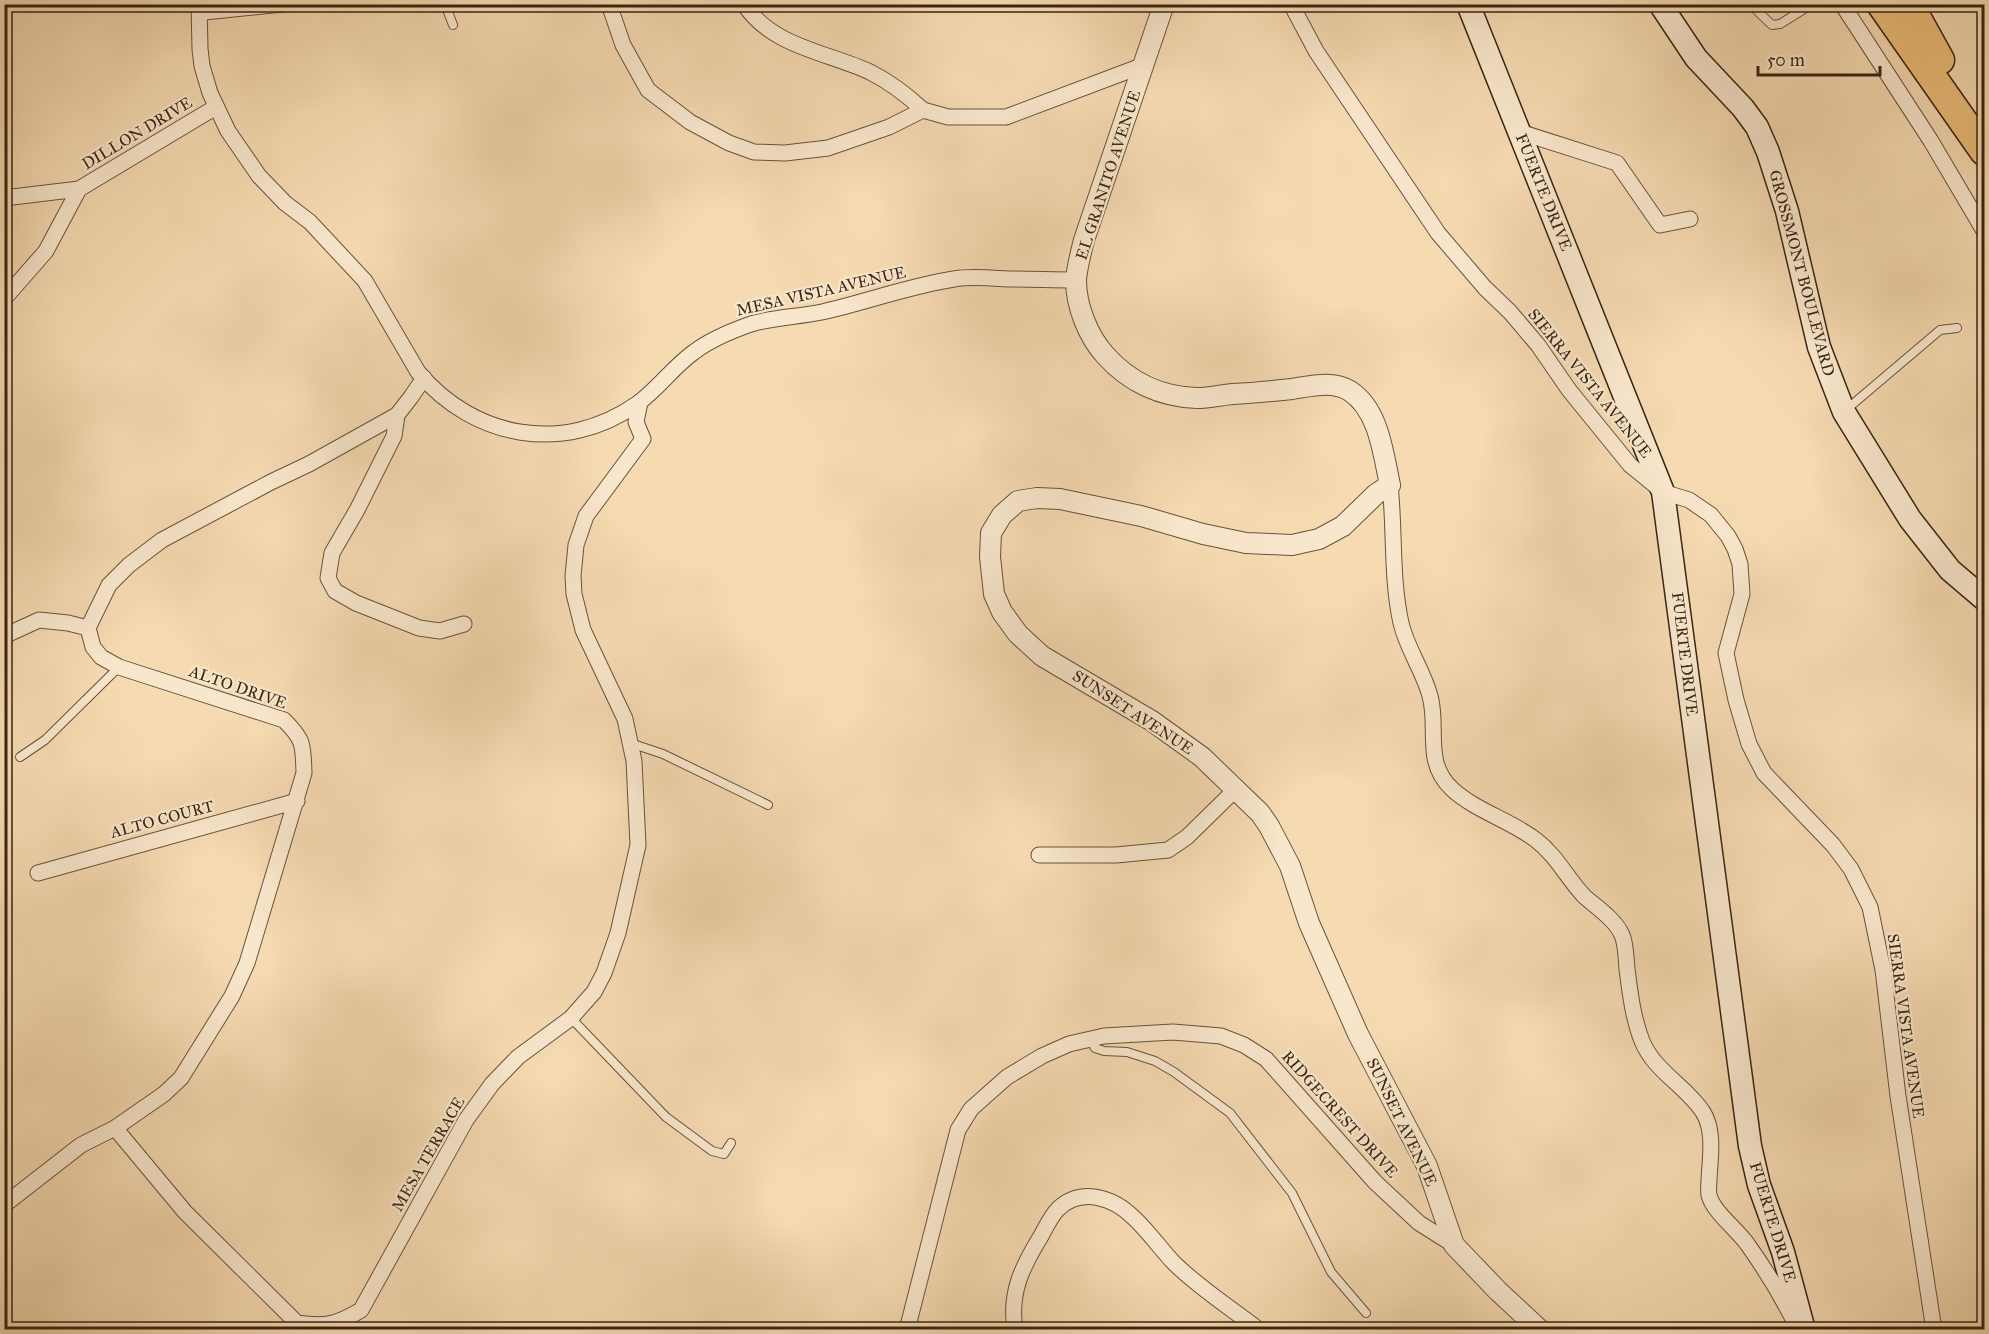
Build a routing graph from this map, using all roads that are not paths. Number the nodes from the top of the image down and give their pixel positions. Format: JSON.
{"nodes":[{"id":1,"x":317,"y":4,"type":"edge"},
{"id":2,"x":445,"y":4,"type":"edge"},
{"id":3,"x":609,"y":4,"type":"edge"},
{"id":4,"x":744,"y":4,"type":"edge"},
{"id":5,"x":1164,"y":4,"type":"edge"},
{"id":6,"x":1291,"y":4,"type":"edge"},
{"id":7,"x":1468,"y":4,"type":"edge"},
{"id":8,"x":1660,"y":4,"type":"edge"},
{"id":9,"x":1750,"y":4,"type":"edge"},
{"id":10,"x":1812,"y":4,"type":"edge"},
{"id":11,"x":1842,"y":4,"type":"edge"},
{"id":12,"x":1881,"y":4,"type":"edge"},
{"id":13,"x":1908,"y":4,"type":"edge"},
{"id":14,"x":200,"y":10,"type":"edge"},
{"id":15,"x":453,"y":24,"type":"dead end"},
{"id":16,"x":1144,"y":65,"type":"junction"},
{"id":17,"x":216,"y":107,"type":"junction"},
{"id":18,"x":923,"y":110,"type":"junction"},
{"id":19,"x":1520,"y":132,"type":"junction"},
{"id":20,"x":1984,"y":136,"type":"edge"},
{"id":21,"x":1984,"y":151,"type":"edge"},
{"id":22,"x":79,"y":189,"type":"junction"},
{"id":23,"x":4,"y":198,"type":"edge"},
{"id":24,"x":1690,"y":219,"type":"dead end"},
{"id":25,"x":1984,"y":231,"type":"edge"},
{"id":26,"x":1076,"y":280,"type":"junction"},
{"id":27,"x":4,"y":299,"type":"edge"},
{"id":28,"x":1957,"y":328,"type":"dead end"},
{"id":29,"x":424,"y":378,"type":"junction"},
{"id":30,"x":640,"y":402,"type":"junction"},
{"id":31,"x":1844,"y":412,"type":"junction"},
{"id":32,"x":397,"y":415,"type":"junction"},
{"id":33,"x":1390,"y":485,"type":"junction"},
{"id":34,"x":1663,"y":492,"type":"junction"},
{"id":35,"x":1984,"y":599,"type":"edge"},
{"id":36,"x":464,"y":624,"type":"dead end"},
{"id":37,"x":88,"y":628,"type":"junction"},
{"id":38,"x":4,"y":636,"type":"edge"},
{"id":39,"x":119,"y":667,"type":"junction"},
{"id":40,"x":630,"y":743,"type":"junction"},
{"id":41,"x":20,"y":758,"type":"dead end"},
{"id":42,"x":1236,"y":789,"type":"junction"},
{"id":43,"x":297,"y":801,"type":"junction"},
{"id":44,"x":768,"y":805,"type":"dead end"},
{"id":45,"x":1039,"y":855,"type":"dead end"},
{"id":46,"x":38,"y":873,"type":"dead end"},
{"id":47,"x":571,"y":1018,"type":"junction"},
{"id":48,"x":1090,"y":1039,"type":"junction"},
{"id":49,"x":115,"y":1128,"type":"junction"},
{"id":50,"x":731,"y":1143,"type":"dead end"},
{"id":51,"x":4,"y":1205,"type":"edge"},
{"id":52,"x":1454,"y":1245,"type":"junction"},
{"id":53,"x":1366,"y":1313,"type":"dead end"},
{"id":54,"x":297,"y":1326,"type":"edge"},
{"id":55,"x":907,"y":1329,"type":"edge"},
{"id":56,"x":1015,"y":1329,"type":"edge"},
{"id":57,"x":1259,"y":1329,"type":"edge"},
{"id":58,"x":1540,"y":1329,"type":"edge"},
{"id":59,"x":1798,"y":1329,"type":"edge"},
{"id":60,"x":1804,"y":1329,"type":"edge"},
{"id":61,"x":1934,"y":1329,"type":"edge"}],
"edges":[{"from":1,"to":14,"type":"lane"},
{"from":2,"to":15,"type":"lane"},
{"from":3,"to":18,"type":"street"},
{"from":4,"to":18,"type":"street"},
{"from":5,"to":16,"type":"street","name":"EL GRANITO AVENUE"},
{"from":6,"to":34,"type":"street","name":"SIERRA VISTA AVENUE"},
{"from":7,"to":19,"type":"main road","name":"FUERTE DRIVE"},
{"from":8,"to":31,"type":"main road","name":"GROSSMONT BOULEVARD"},
{"from":9,"to":10,"type":"lane"},
{"from":11,"to":25,"type":"street"},
{"from":12,"to":21,"type":"highway"},
{"from":13,"to":20,"type":"highway"},
{"from":14,"to":17,"type":"street","name":"MESA VISTA AVENUE"},
{"from":16,"to":18,"type":"street"},
{"from":16,"to":26,"type":"street","name":"EL GRANITO AVENUE"},
{"from":17,"to":22,"type":"street","name":"DILLON DRIVE"},
{"from":17,"to":29,"type":"street","name":"MESA VISTA AVENUE"},
{"from":19,"to":24,"type":"street"},
{"from":19,"to":34,"type":"main road","name":"FUERTE DRIVE"},
{"from":22,"to":23,"type":"street","name":"DILLON DRIVE"},
{"from":22,"to":27,"type":"street"},
{"from":26,"to":30,"type":"street","name":"MESA VISTA AVENUE"},
{"from":26,"to":33,"type":"street","name":"EL GRANITO AVENUE"},
{"from":28,"to":31,"type":"lane"},
{"from":29,"to":30,"type":"street","name":"MESA VISTA AVENUE"},
{"from":29,"to":32,"type":"street"},
{"from":30,"to":40,"type":"street","name":"MESA TERRACE"},
{"from":31,"to":35,"type":"main road","name":"GROSSMONT BOULEVARD"},
{"from":32,"to":36,"type":"street"},
{"from":32,"to":37,"type":"street"},
{"from":33,"to":42,"type":"street","name":"SUNSET AVENUE"},
{"from":33,"to":59,"type":"street","name":"EL GRANITO AVENUE"},
{"from":34,"to":60,"type":"main road","name":"FUERTE DRIVE"},
{"from":34,"to":61,"type":"street","name":"SIERRA VISTA AVENUE"},
{"from":37,"to":38,"type":"street"},
{"from":37,"to":39,"type":"street","name":"ALTO DRIVE"},
{"from":39,"to":41,"type":"lane"},
{"from":39,"to":43,"type":"street","name":"ALTO DRIVE"},
{"from":40,"to":44,"type":"lane"},
{"from":40,"to":47,"type":"street","name":"MESA TERRACE"},
{"from":42,"to":45,"type":"street"},
{"from":42,"to":52,"type":"street","name":"SUNSET AVENUE"},
{"from":43,"to":46,"type":"street","name":"ALTO COURT"},
{"from":43,"to":49,"type":"street","name":"ALTO DRIVE"},
{"from":47,"to":50,"type":"lane"},
{"from":47,"to":54,"type":"street","name":"MESA TERRACE"},
{"from":48,"to":52,"type":"street","name":"RIDGECREST DRIVE"},
{"from":48,"to":53,"type":"lane"},
{"from":48,"to":55,"type":"street","name":"RIDGECREST DRIVE"},
{"from":49,"to":51,"type":"street","name":"ALTO DRIVE"},
{"from":49,"to":54,"type":"street","name":"MESA TERRACE"},
{"from":52,"to":58,"type":"street","name":"SUNSET AVENUE"},
{"from":56,"to":57,"type":"street"}]}
